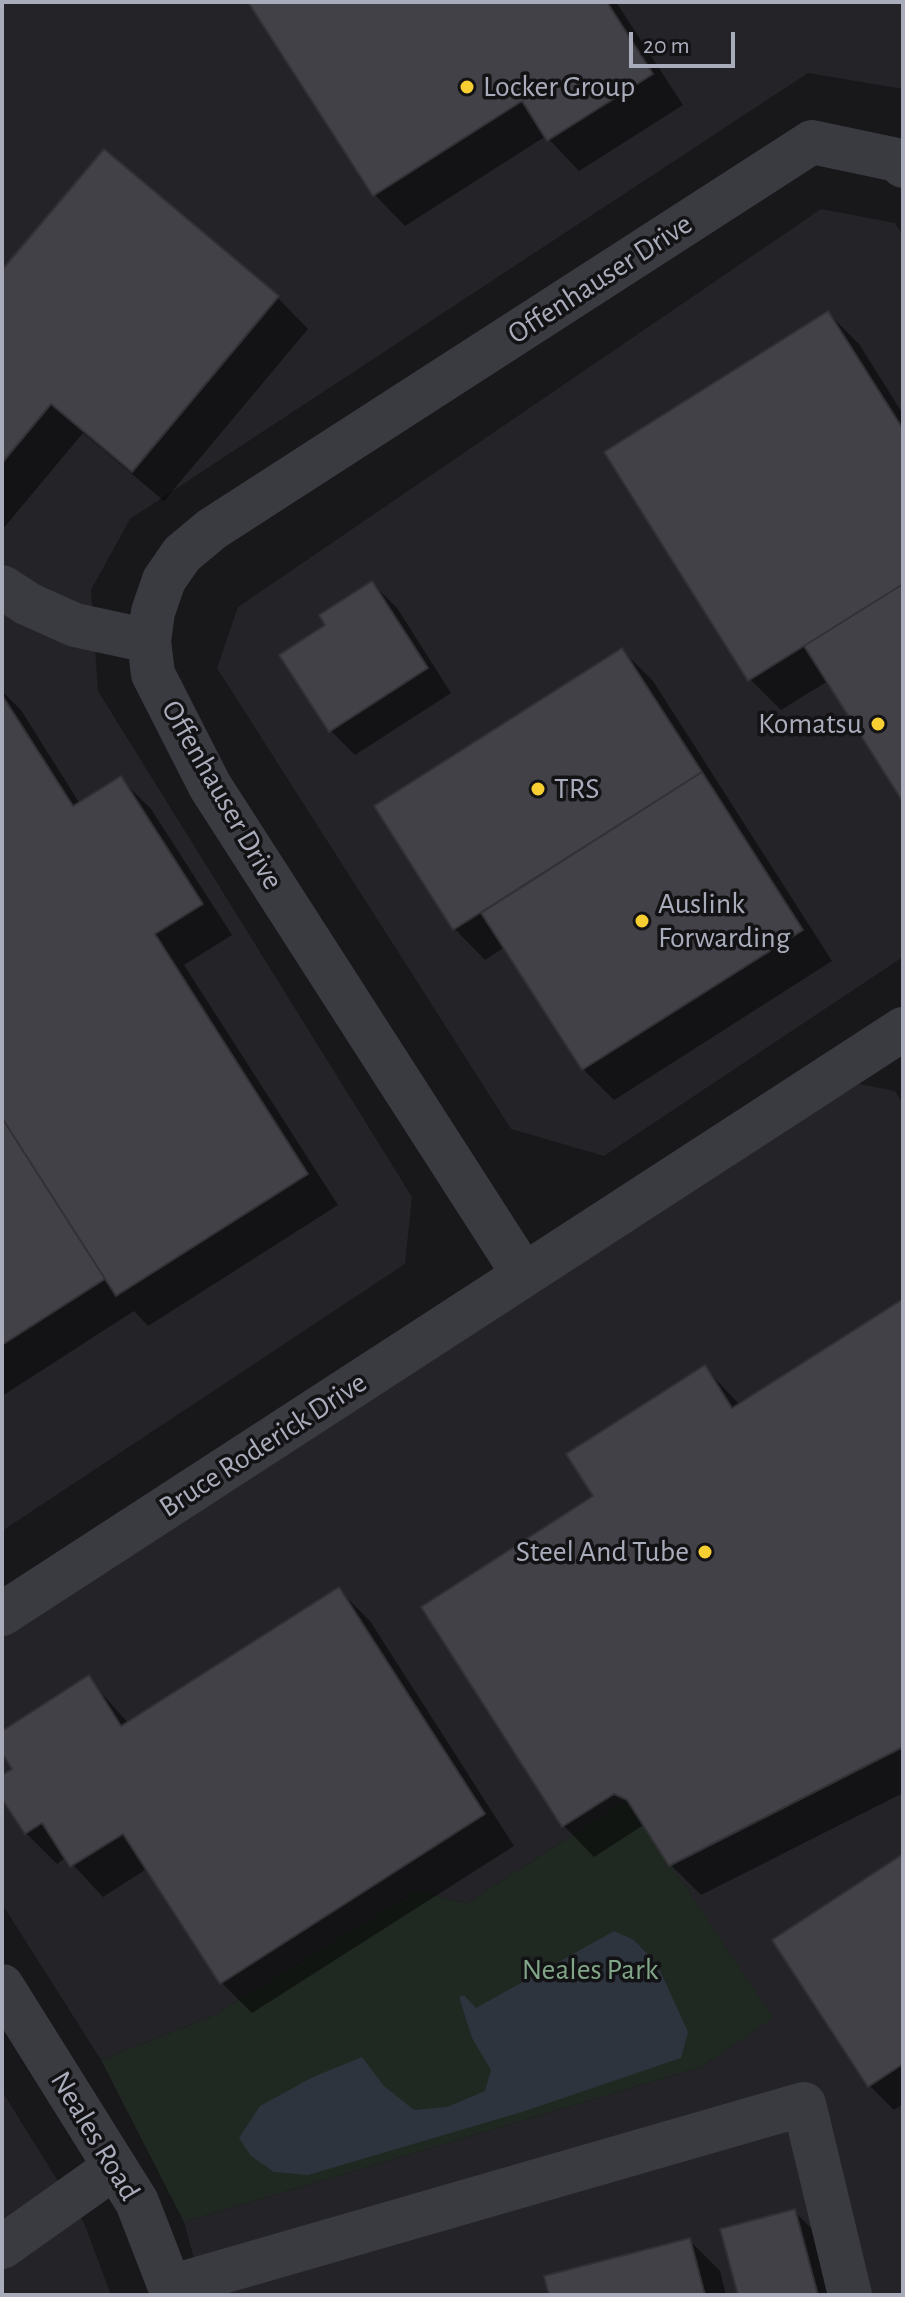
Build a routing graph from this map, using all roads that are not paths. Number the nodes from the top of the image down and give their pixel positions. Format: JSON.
{"nodes":[{"id":1,"x":903,"y":166,"type":"edge"},
{"id":2,"x":2,"y":587,"type":"edge"},
{"id":3,"x":149,"y":641,"type":"junction"},
{"id":4,"x":903,"y":1029,"type":"edge"},
{"id":5,"x":524,"y":1275,"type":"junction"},
{"id":6,"x":2,"y":1614,"type":"edge"},
{"id":7,"x":2,"y":1986,"type":"edge"},
{"id":8,"x":115,"y":2167,"type":"junction"},
{"id":9,"x":2,"y":2247,"type":"edge"},
{"id":10,"x":171,"y":2291,"type":"edge"},
{"id":11,"x":850,"y":2295,"type":"edge"}],
"edges":[{"from":1,"to":3,"type":"street","name":"Offenhauser Drive"},
{"from":2,"to":3,"type":"street"},
{"from":3,"to":5,"type":"street","name":"Offenhauser Drive"},
{"from":4,"to":5,"type":"street"},
{"from":5,"to":6,"type":"street","name":"Bruce Roderick Drive"},
{"from":7,"to":8,"type":"street","name":"Neales Road"},
{"from":8,"to":9,"type":"street"},
{"from":8,"to":10,"type":"street","name":"Neales Road"},
{"from":10,"to":11,"type":"street"}]}
